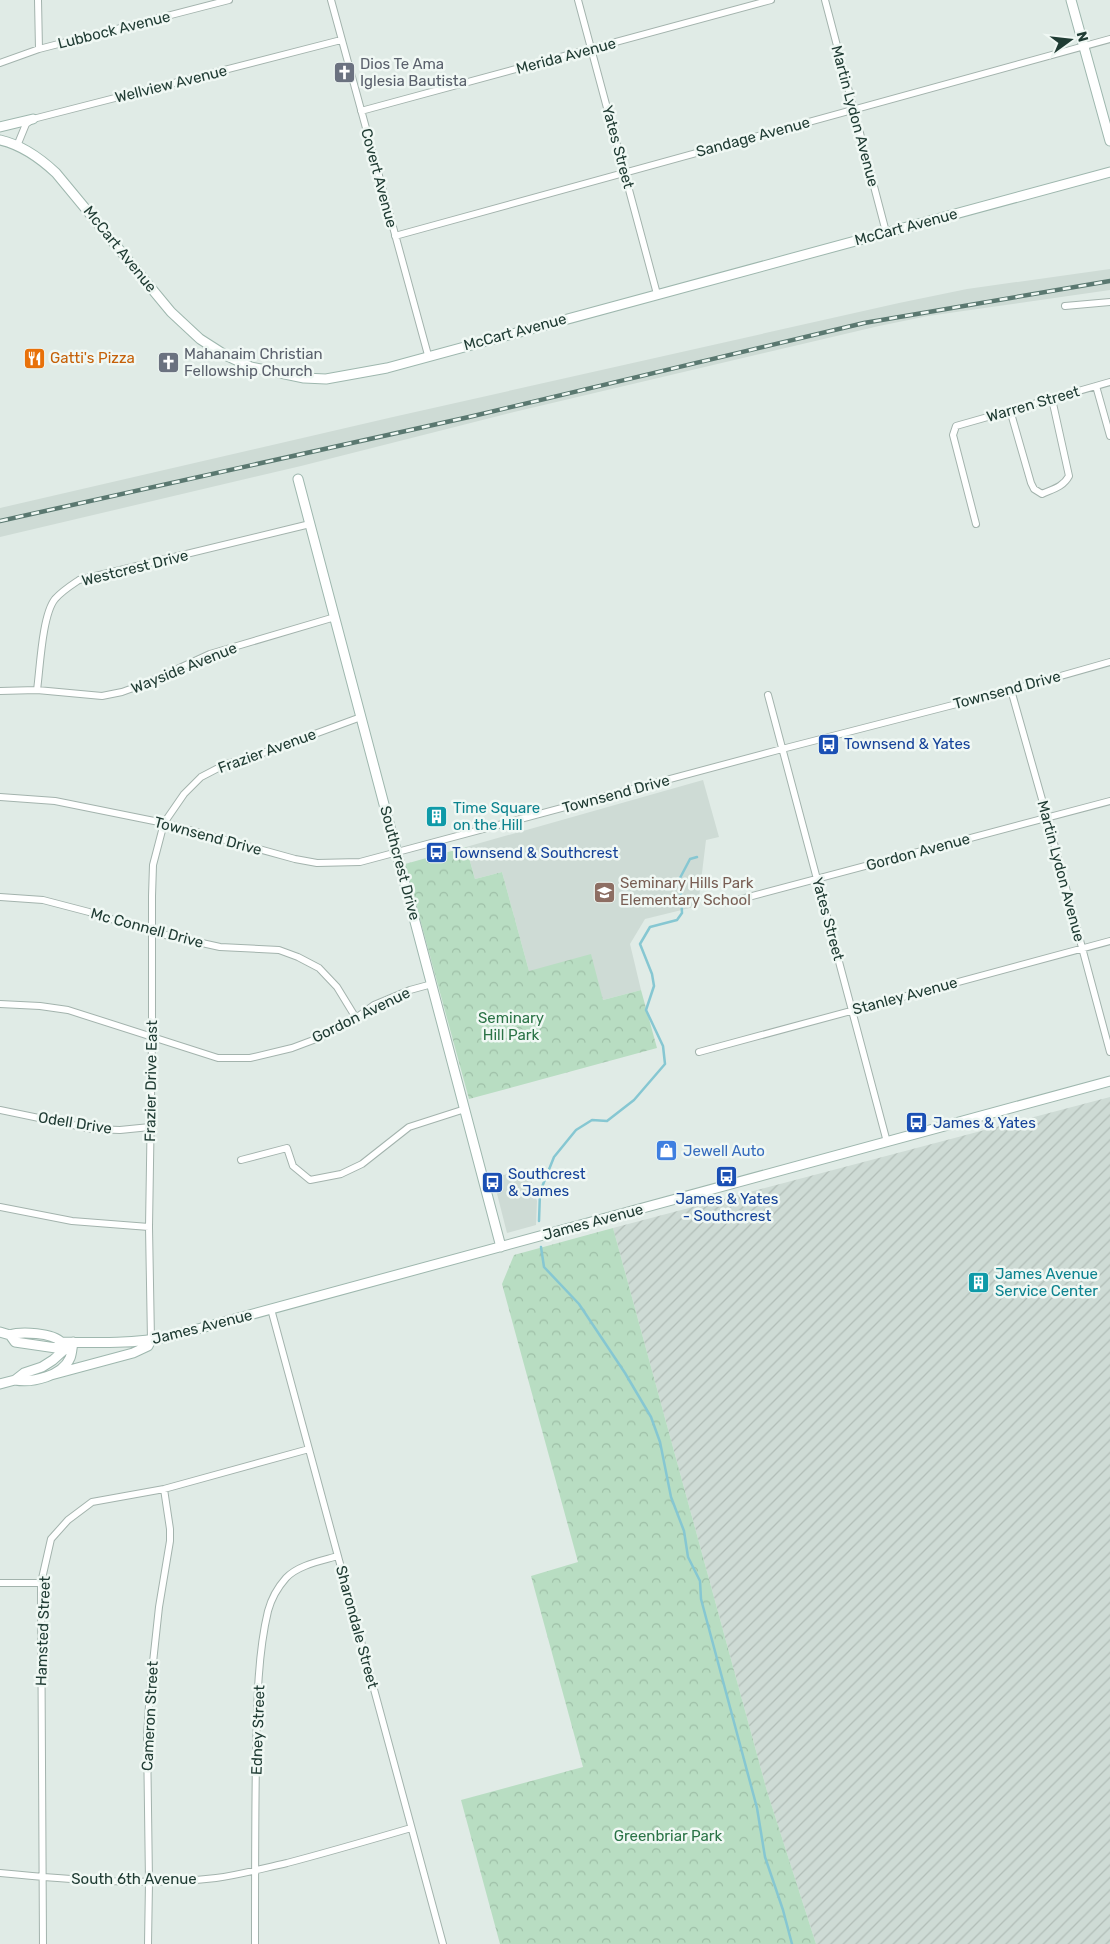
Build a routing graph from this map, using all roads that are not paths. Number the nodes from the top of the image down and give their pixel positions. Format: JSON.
{"nodes":[{"id":1,"x":38,"y":0,"type":"edge"},
{"id":2,"x":229,"y":0,"type":"edge"},
{"id":3,"x":331,"y":0,"type":"edge"},
{"id":4,"x":578,"y":0,"type":"edge"},
{"id":5,"x":771,"y":0,"type":"edge"},
{"id":6,"x":825,"y":0,"type":"edge"},
{"id":7,"x":1071,"y":0,"type":"edge"},
{"id":8,"x":207,"y":3,"type":"edge"},
{"id":9,"x":1110,"y":39,"type":"edge"},
{"id":10,"x":341,"y":40,"type":"junction"},
{"id":11,"x":1083,"y":46,"type":"junction"},
{"id":12,"x":39,"y":49,"type":"junction"},
{"id":13,"x":591,"y":49,"type":"junction"},
{"id":14,"x":0,"y":63,"type":"edge"},
{"id":15,"x":854,"y":109,"type":"junction"},
{"id":16,"x":361,"y":111,"type":"junction"},
{"id":17,"x":33,"y":119,"type":"junction"},
{"id":18,"x":0,"y":127,"type":"edge"},
{"id":19,"x":0,"y":140,"type":"edge"},
{"id":20,"x":1110,"y":141,"type":"edge"},
{"id":21,"x":17,"y":146,"type":"junction"},
{"id":22,"x":624,"y":172,"type":"junction"},
{"id":23,"x":1110,"y":172,"type":"edge"},
{"id":24,"x":886,"y":232,"type":"junction"},
{"id":25,"x":395,"y":236,"type":"junction"},
{"id":26,"x":657,"y":294,"type":"junction"},
{"id":27,"x":1110,"y":302,"type":"edge"},
{"id":28,"x":1065,"y":306,"type":"dead end"},
{"id":29,"x":428,"y":355,"type":"junction"},
{"id":30,"x":1110,"y":382,"type":"edge"},
{"id":31,"x":1096,"y":386,"type":"junction"},
{"id":32,"x":1052,"y":399,"type":"junction"},
{"id":33,"x":1010,"y":410,"type":"junction"},
{"id":34,"x":1110,"y":436,"type":"edge"},
{"id":35,"x":298,"y":479,"type":"dead end"},
{"id":36,"x":310,"y":524,"type":"junction"},
{"id":37,"x":976,"y":524,"type":"dead end"},
{"id":38,"x":334,"y":617,"type":"junction"},
{"id":39,"x":1110,"y":662,"type":"edge"},
{"id":40,"x":0,"y":690,"type":"edge"},
{"id":41,"x":38,"y":690,"type":"junction"},
{"id":42,"x":1011,"y":690,"type":"junction"},
{"id":43,"x":768,"y":695,"type":"dead end"},
{"id":44,"x":361,"y":718,"type":"junction"},
{"id":45,"x":782,"y":749,"type":"junction"},
{"id":46,"x":0,"y":797,"type":"edge"},
{"id":47,"x":1110,"y":801,"type":"edge"},
{"id":48,"x":1047,"y":817,"type":"junction"},
{"id":49,"x":164,"y":823,"type":"junction"},
{"id":50,"x":397,"y":853,"type":"junction"},
{"id":51,"x":817,"y":879,"type":"junction"},
{"id":52,"x":0,"y":898,"type":"edge"},
{"id":53,"x":726,"y":903,"type":"dead end"},
{"id":54,"x":152,"y":932,"type":"junction"},
{"id":55,"x":1110,"y":941,"type":"edge"},
{"id":56,"x":1081,"y":948,"type":"junction"},
{"id":57,"x":432,"y":984,"type":"junction"},
{"id":58,"x":0,"y":1004,"type":"edge"},
{"id":59,"x":852,"y":1010,"type":"junction"},
{"id":60,"x":356,"y":1018,"type":"junction"},
{"id":61,"x":152,"y":1038,"type":"junction"},
{"id":62,"x":699,"y":1052,"type":"dead end"},
{"id":63,"x":1110,"y":1052,"type":"edge"},
{"id":64,"x":1110,"y":1081,"type":"edge"},
{"id":65,"x":465,"y":1109,"type":"junction"},
{"id":66,"x":0,"y":1110,"type":"edge"},
{"id":67,"x":150,"y":1127,"type":"junction"},
{"id":68,"x":887,"y":1142,"type":"junction"},
{"id":69,"x":241,"y":1160,"type":"dead end"},
{"id":70,"x":0,"y":1207,"type":"edge"},
{"id":71,"x":148,"y":1227,"type":"junction"},
{"id":72,"x":502,"y":1247,"type":"junction"},
{"id":73,"x":272,"y":1309,"type":"junction"},
{"id":74,"x":0,"y":1332,"type":"edge"},
{"id":75,"x":151,"y":1340,"type":"junction"},
{"id":76,"x":73,"y":1342,"type":"junction"},
{"id":77,"x":51,"y":1375,"type":"junction"},
{"id":78,"x":15,"y":1380,"type":"junction"},
{"id":79,"x":0,"y":1384,"type":"edge"},
{"id":80,"x":309,"y":1449,"type":"junction"},
{"id":81,"x":164,"y":1489,"type":"junction"},
{"id":82,"x":338,"y":1556,"type":"junction"},
{"id":83,"x":0,"y":1583,"type":"edge"},
{"id":84,"x":41,"y":1583,"type":"junction"},
{"id":85,"x":412,"y":1828,"type":"junction"},
{"id":86,"x":254,"y":1871,"type":"junction"},
{"id":87,"x":0,"y":1874,"type":"edge"},
{"id":88,"x":43,"y":1877,"type":"junction"},
{"id":89,"x":149,"y":1882,"type":"junction"},
{"id":90,"x":42,"y":1944,"type":"edge"},
{"id":91,"x":148,"y":1944,"type":"edge"},
{"id":92,"x":256,"y":1944,"type":"edge"},
{"id":93,"x":443,"y":1944,"type":"edge"}],
"edges":[{"from":1,"to":12,"type":"street"},
{"from":2,"to":8,"type":"street","name":"Lubbock Avenue"},
{"from":3,"to":10,"type":"street","name":"Covert Avenue"},
{"from":4,"to":13,"type":"street","name":"Yates Street"},
{"from":5,"to":13,"type":"street","name":"Merida Avenue"},
{"from":6,"to":15,"type":"street","name":"Martin Lydon Avenue"},
{"from":7,"to":11,"type":"main road"},
{"from":8,"to":12,"type":"street","name":"Lubbock Avenue"},
{"from":9,"to":11,"type":"street","name":"Sandage Avenue"},
{"from":10,"to":16,"type":"street","name":"Covert Avenue"},
{"from":10,"to":17,"type":"street","name":"Wellview Avenue"},
{"from":11,"to":15,"type":"street","name":"Sandage Avenue"},
{"from":11,"to":20,"type":"main road"},
{"from":12,"to":14,"type":"street","name":"Lubbock Avenue"},
{"from":13,"to":16,"type":"street","name":"Merida Avenue"},
{"from":13,"to":22,"type":"street","name":"Yates Street"},
{"from":15,"to":22,"type":"street","name":"Sandage Avenue"},
{"from":15,"to":24,"type":"street","name":"Martin Lydon Avenue"},
{"from":16,"to":25,"type":"street","name":"Covert Avenue"},
{"from":17,"to":18,"type":"main road"},
{"from":17,"to":21,"type":"street"},
{"from":19,"to":21,"type":"main road","name":"McCart Avenue"},
{"from":21,"to":29,"type":"main road","name":"McCart Avenue"},
{"from":22,"to":25,"type":"street","name":"Sandage Avenue"},
{"from":22,"to":26,"type":"street","name":"Yates Street"},
{"from":23,"to":24,"type":"main road","name":"McCart Avenue"},
{"from":24,"to":26,"type":"main road","name":"McCart Avenue"},
{"from":25,"to":29,"type":"street","name":"Covert Avenue"},
{"from":26,"to":29,"type":"main road","name":"McCart Avenue"},
{"from":27,"to":28,"type":"street"},
{"from":30,"to":31,"type":"street","name":"Warren Street"},
{"from":31,"to":32,"type":"street","name":"Warren Street"},
{"from":31,"to":34,"type":"street"},
{"from":32,"to":33,"type":"street","name":"Warren Street"},
{"from":32,"to":33,"type":"street"},
{"from":33,"to":37,"type":"street","name":"Warren Street"},
{"from":35,"to":36,"type":"main road","name":"Southcrest Drive"},
{"from":36,"to":38,"type":"main road","name":"Southcrest Drive"},
{"from":36,"to":41,"type":"street","name":"Westcrest Drive"},
{"from":38,"to":41,"type":"street","name":"Wayside Avenue"},
{"from":38,"to":44,"type":"main road","name":"Southcrest Drive"},
{"from":39,"to":42,"type":"street","name":"Townsend Drive"},
{"from":40,"to":41,"type":"street","name":"Wayside Avenue"},
{"from":42,"to":45,"type":"street","name":"Townsend Drive"},
{"from":42,"to":48,"type":"street","name":"Martin Lydon Avenue"},
{"from":43,"to":45,"type":"street","name":"Yates Street"},
{"from":44,"to":49,"type":"street","name":"Frazier Avenue"},
{"from":44,"to":50,"type":"main road","name":"Southcrest Drive"},
{"from":45,"to":50,"type":"street","name":"Townsend Drive"},
{"from":45,"to":51,"type":"street","name":"Yates Street"},
{"from":46,"to":49,"type":"street","name":"Townsend Drive"},
{"from":47,"to":48,"type":"street","name":"Gordon Avenue"},
{"from":48,"to":51,"type":"street","name":"Gordon Avenue"},
{"from":48,"to":56,"type":"street","name":"Martin Lydon Avenue"},
{"from":49,"to":50,"type":"street","name":"Townsend Drive"},
{"from":49,"to":54,"type":"street","name":"Frazier Drive East"},
{"from":50,"to":57,"type":"main road","name":"Southcrest Drive"},
{"from":51,"to":53,"type":"street","name":"Gordon Avenue"},
{"from":51,"to":59,"type":"street","name":"Yates Street"},
{"from":52,"to":54,"type":"street","name":"Mc Connell Drive"},
{"from":54,"to":60,"type":"street","name":"Mc Connell Drive"},
{"from":54,"to":61,"type":"street","name":"Frazier Drive East"},
{"from":55,"to":56,"type":"street","name":"Stanley Avenue"},
{"from":56,"to":59,"type":"street","name":"Stanley Avenue"},
{"from":56,"to":63,"type":"street","name":"Martin Lydon Avenue"},
{"from":57,"to":60,"type":"street","name":"Gordon Avenue"},
{"from":57,"to":65,"type":"main road","name":"Southcrest Drive"},
{"from":58,"to":61,"type":"street","name":"Gordon Avenue"},
{"from":59,"to":62,"type":"street","name":"Stanley Avenue"},
{"from":59,"to":68,"type":"street","name":"Yates Street"},
{"from":60,"to":61,"type":"street","name":"Gordon Avenue"},
{"from":61,"to":67,"type":"street","name":"Frazier Drive East"},
{"from":64,"to":68,"type":"main road","name":"James Avenue"},
{"from":65,"to":69,"type":"street"},
{"from":65,"to":72,"type":"main road","name":"Southcrest Drive"},
{"from":66,"to":67,"type":"street","name":"Odell Drive"},
{"from":67,"to":71,"type":"street","name":"Frazier Drive East"},
{"from":68,"to":72,"type":"main road","name":"James Avenue"},
{"from":70,"to":71,"type":"street"},
{"from":71,"to":75,"type":"street","name":"Frazier Drive East"},
{"from":72,"to":73,"type":"main road","name":"James Avenue"},
{"from":73,"to":75,"type":"main road","name":"James Avenue"},
{"from":73,"to":80,"type":"street","name":"Sharondale Street"},
{"from":74,"to":76,"type":"main road","name":"James Avenue"},
{"from":75,"to":76,"type":"main road","name":"James Avenue"},
{"from":75,"to":77,"type":"main road"},
{"from":76,"to":77,"type":"main road"},
{"from":76,"to":78,"type":"main road"},
{"from":77,"to":78,"type":"main road"},
{"from":78,"to":79,"type":"main road"},
{"from":80,"to":81,"type":"street","name":"Hamsted Street"},
{"from":80,"to":82,"type":"street","name":"Sharondale Street"},
{"from":81,"to":84,"type":"street","name":"Hamsted Street"},
{"from":81,"to":89,"type":"street","name":"Cameron Street"},
{"from":82,"to":85,"type":"street","name":"Sharondale Street"},
{"from":82,"to":86,"type":"street","name":"Edney Street"},
{"from":83,"to":84,"type":"street"},
{"from":84,"to":88,"type":"street","name":"Hamsted Street"},
{"from":85,"to":86,"type":"street","name":"South 6th Avenue"},
{"from":85,"to":93,"type":"street","name":"Sharondale Street"},
{"from":86,"to":89,"type":"street","name":"South 6th Avenue"},
{"from":86,"to":92,"type":"street","name":"Edney Street"},
{"from":87,"to":88,"type":"street","name":"South 6th Avenue"},
{"from":88,"to":89,"type":"street","name":"South 6th Avenue"},
{"from":88,"to":90,"type":"street","name":"Hamsted Street"},
{"from":89,"to":91,"type":"street","name":"Cameron Street"}]}
